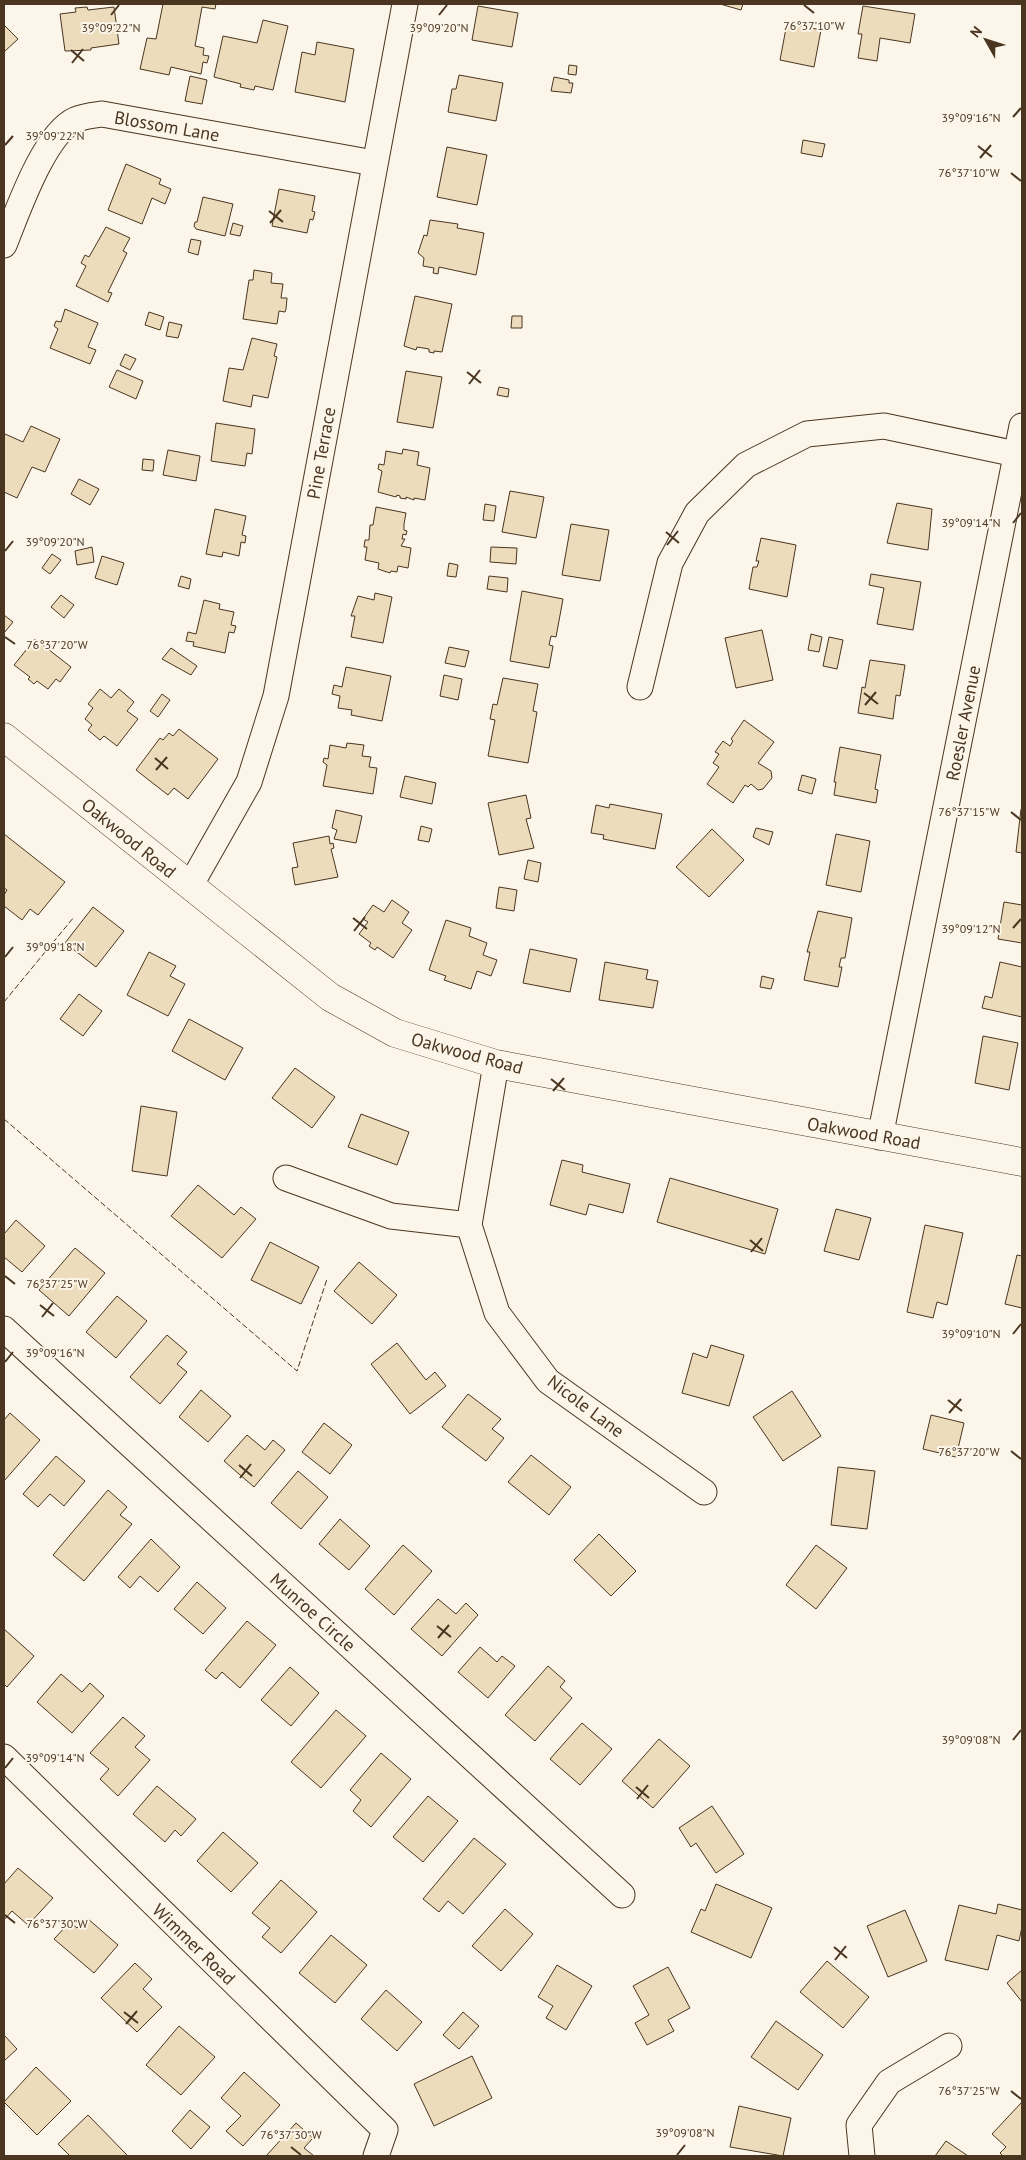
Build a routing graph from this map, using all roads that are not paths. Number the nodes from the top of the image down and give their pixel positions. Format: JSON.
{"nodes":[{"id":1,"x":405,"y":4,"type":"edge"},
{"id":2,"x":374,"y":163,"type":"junction"},
{"id":3,"x":4,"y":245,"type":"edge"},
{"id":4,"x":1022,"y":426,"type":"edge"},
{"id":5,"x":1016,"y":454,"type":"junction"},
{"id":6,"x":640,"y":687,"type":"dead end"},
{"id":7,"x":4,"y":737,"type":"edge"},
{"id":8,"x":190,"y":886,"type":"junction"},
{"id":9,"x":496,"y":1064,"type":"junction"},
{"id":10,"x":880,"y":1137,"type":"junction"},
{"id":11,"x":1022,"y":1162,"type":"edge"},
{"id":12,"x":286,"y":1178,"type":"dead end"},
{"id":13,"x":469,"y":1225,"type":"junction"},
{"id":14,"x":4,"y":1329,"type":"edge"},
{"id":15,"x":704,"y":1492,"type":"dead end"},
{"id":16,"x":4,"y":1757,"type":"edge"},
{"id":17,"x":622,"y":1895,"type":"dead end"},
{"id":18,"x":948,"y":2046,"type":"dead end"},
{"id":19,"x":376,"y":2156,"type":"edge"},
{"id":20,"x":862,"y":2156,"type":"edge"}],
"edges":[{"from":1,"to":2,"type":"street","name":"Pine Terrace"},
{"from":2,"to":3,"type":"street","name":"Blossom Lane"},
{"from":2,"to":8,"type":"street","name":"Pine Terrace"},
{"from":4,"to":5,"type":"street","name":"Roesler Avenue"},
{"from":5,"to":6,"type":"street"},
{"from":5,"to":10,"type":"street","name":"Roesler Avenue"},
{"from":7,"to":8,"type":"street","name":"Oakwood Road"},
{"from":8,"to":9,"type":"street","name":"Oakwood Road"},
{"from":9,"to":10,"type":"street","name":"Oakwood Road"},
{"from":9,"to":13,"type":"street","name":"Nicole Lane"},
{"from":10,"to":11,"type":"street","name":"Oakwood Road"},
{"from":12,"to":13,"type":"street"},
{"from":13,"to":15,"type":"street","name":"Nicole Lane"},
{"from":14,"to":17,"type":"street","name":"Munroe Circle"},
{"from":16,"to":19,"type":"street","name":"Wimmer Road"},
{"from":18,"to":20,"type":"street"}]}
